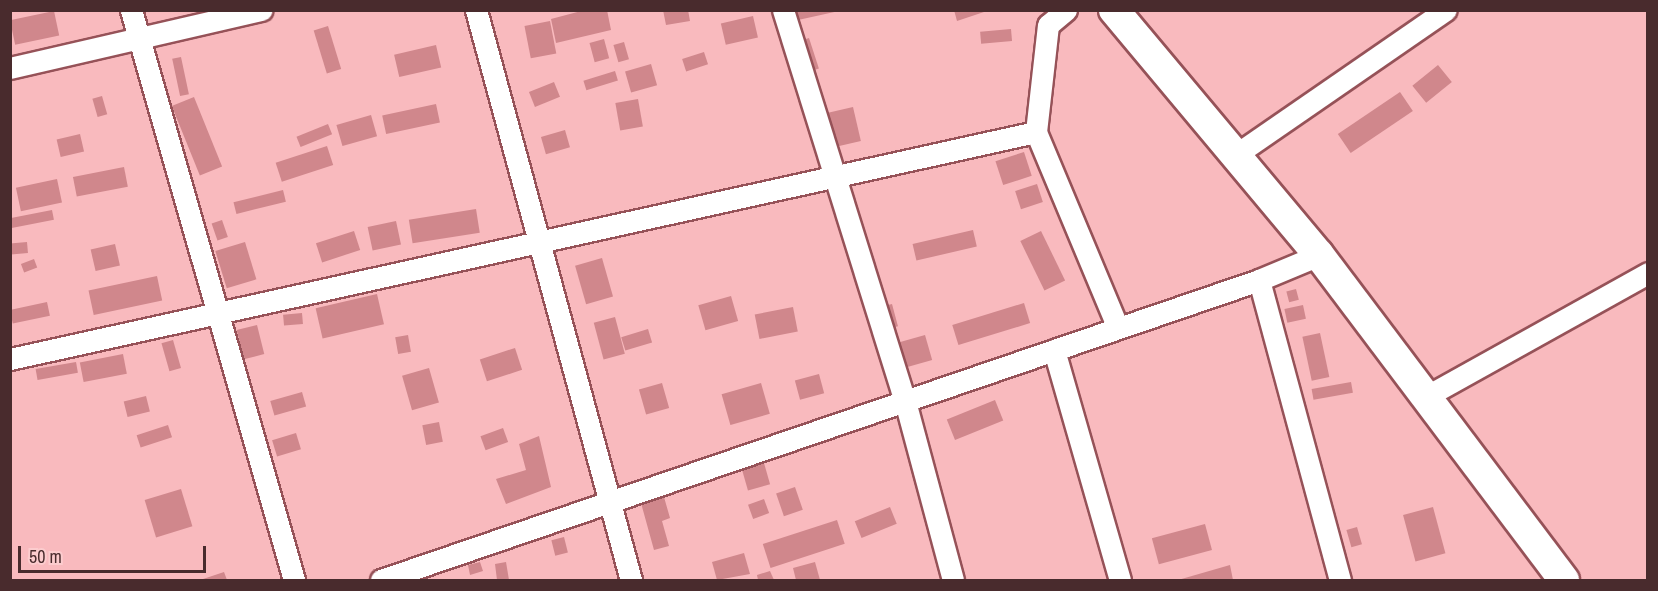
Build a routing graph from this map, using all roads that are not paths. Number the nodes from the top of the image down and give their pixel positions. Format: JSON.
{"nodes":[{"id":1,"x":131,"y":10,"type":"edge"},
{"id":2,"x":261,"y":10,"type":"edge"},
{"id":3,"x":476,"y":10,"type":"edge"},
{"id":4,"x":783,"y":10,"type":"edge"},
{"id":5,"x":1066,"y":10,"type":"edge"},
{"id":6,"x":1114,"y":10,"type":"edge"},
{"id":7,"x":1446,"y":10,"type":"edge"},
{"id":8,"x":139,"y":38,"type":"junction"},
{"id":9,"x":10,"y":68,"type":"edge"},
{"id":10,"x":1036,"y":132,"type":"junction"},
{"id":11,"x":1234,"y":156,"type":"junction"},
{"id":12,"x":835,"y":176,"type":"junction"},
{"id":13,"x":539,"y":242,"type":"junction"},
{"id":14,"x":1319,"y":255,"type":"junction"},
{"id":15,"x":1647,"y":273,"type":"edge"},
{"id":16,"x":1260,"y":280,"type":"junction"},
{"id":17,"x":217,"y":313,"type":"junction"},
{"id":18,"x":1118,"y":328,"type":"junction"},
{"id":19,"x":1054,"y":350,"type":"junction"},
{"id":20,"x":10,"y":358,"type":"edge"},
{"id":21,"x":1428,"y":396,"type":"junction"},
{"id":22,"x":905,"y":401,"type":"junction"},
{"id":23,"x":610,"y":502,"type":"junction"},
{"id":24,"x":294,"y":580,"type":"edge"},
{"id":25,"x":381,"y":580,"type":"edge"},
{"id":26,"x":631,"y":580,"type":"edge"},
{"id":27,"x":953,"y":580,"type":"edge"},
{"id":28,"x":1120,"y":580,"type":"edge"},
{"id":29,"x":1340,"y":580,"type":"edge"},
{"id":30,"x":1564,"y":580,"type":"edge"}],
"edges":[{"from":1,"to":8,"type":"street"},
{"from":2,"to":8,"type":"street"},
{"from":3,"to":13,"type":"street"},
{"from":4,"to":12,"type":"street"},
{"from":5,"to":10,"type":"street"},
{"from":6,"to":11,"type":"main road"},
{"from":7,"to":11,"type":"street"},
{"from":8,"to":9,"type":"street"},
{"from":8,"to":17,"type":"street"},
{"from":10,"to":12,"type":"street"},
{"from":10,"to":18,"type":"street"},
{"from":11,"to":14,"type":"main road"},
{"from":12,"to":13,"type":"street"},
{"from":12,"to":22,"type":"street"},
{"from":13,"to":17,"type":"street"},
{"from":13,"to":23,"type":"street"},
{"from":14,"to":16,"type":"street"},
{"from":14,"to":21,"type":"main road"},
{"from":15,"to":21,"type":"street"},
{"from":16,"to":18,"type":"street"},
{"from":16,"to":29,"type":"street"},
{"from":17,"to":20,"type":"street"},
{"from":17,"to":24,"type":"street"},
{"from":18,"to":19,"type":"street"},
{"from":19,"to":22,"type":"street"},
{"from":19,"to":28,"type":"street"},
{"from":21,"to":30,"type":"main road"},
{"from":22,"to":23,"type":"street"},
{"from":22,"to":27,"type":"street"},
{"from":23,"to":25,"type":"street"},
{"from":23,"to":26,"type":"street"}]}
